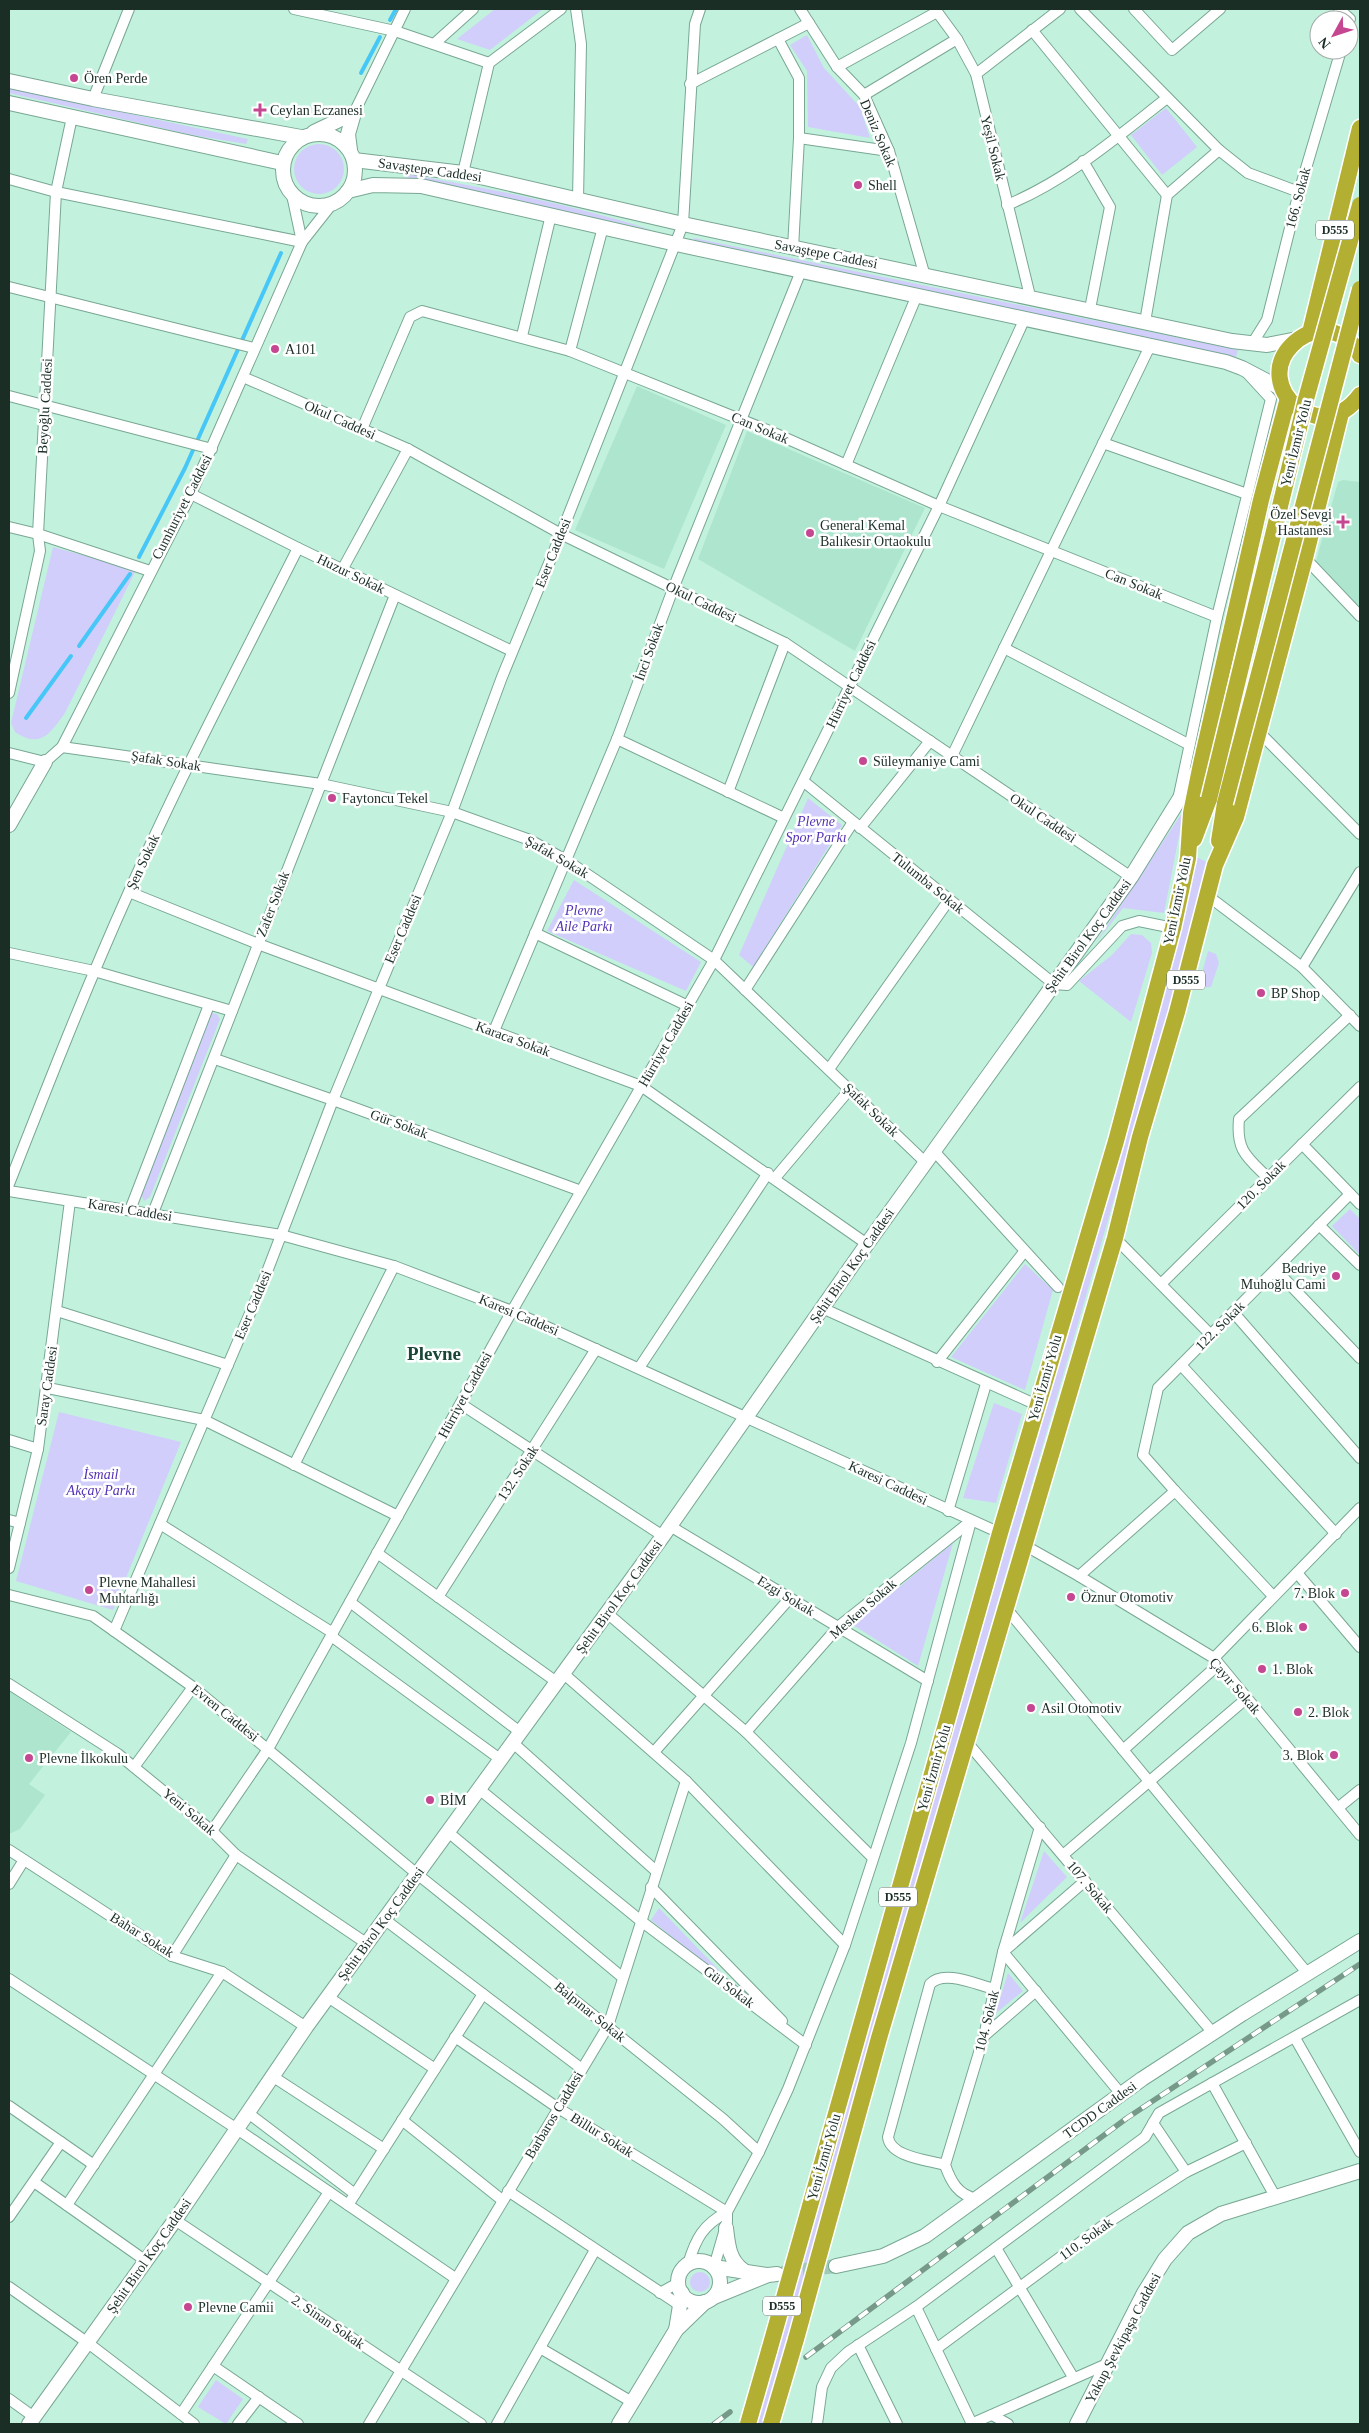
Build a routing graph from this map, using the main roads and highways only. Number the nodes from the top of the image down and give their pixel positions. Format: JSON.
{"nodes":[{"id":1,"x":9,"y":80,"type":"edge"},
{"id":2,"x":9,"y":103,"type":"edge"},
{"id":3,"x":1360,"y":128,"type":"edge"},
{"id":4,"x":306,"y":136,"type":"junction"},
{"id":5,"x":352,"y":155,"type":"junction"},
{"id":6,"x":282,"y":163,"type":"junction"},
{"id":7,"x":348,"y":191,"type":"junction"},
{"id":8,"x":1360,"y":205,"type":"edge"},
{"id":9,"x":1360,"y":289,"type":"edge"},
{"id":10,"x":1304,"y":336,"type":"junction"},
{"id":11,"x":1360,"y":351,"type":"edge"},
{"id":12,"x":1285,"y":394,"type":"junction"},
{"id":13,"x":1353,"y":405,"type":"edge"},
{"id":14,"x":45,"y":762,"type":"road end"},
{"id":15,"x":1201,"y":764,"type":"junction"},
{"id":16,"x":1217,"y":801,"type":"junction"},
{"id":17,"x":9,"y":825,"type":"edge"},
{"id":18,"x":1188,"y":858,"type":"junction"},
{"id":19,"x":1215,"y":865,"type":"junction"},
{"id":20,"x":1360,"y":1941,"type":"edge"},
{"id":21,"x":1360,"y":2171,"type":"edge"},
{"id":22,"x":726,"y":2228,"type":"road end"},
{"id":23,"x":836,"y":2266,"type":"tunnel mouth"},
{"id":24,"x":714,"y":2267,"type":"junction"},
{"id":25,"x":743,"y":2270,"type":"junction"},
{"id":26,"x":680,"y":2294,"type":"junction"},
{"id":27,"x":710,"y":2299,"type":"junction"},
{"id":28,"x":676,"y":2330,"type":"junction"},
{"id":29,"x":32,"y":2421,"type":"edge"},
{"id":30,"x":619,"y":2424,"type":"edge"},
{"id":31,"x":748,"y":2424,"type":"edge"},
{"id":32,"x":771,"y":2424,"type":"edge"},
{"id":33,"x":1077,"y":2424,"type":"edge"}],
"edges":[{"from":1,"to":4,"type":"main road"},
{"from":2,"to":6,"type":"main road"},
{"from":3,"to":10,"type":"highway","number":"D555"},
{"from":4,"to":5,"type":"main road"},
{"from":4,"to":5,"type":"main road"},
{"from":4,"to":6,"type":"main road"},
{"from":5,"to":7,"type":"main road"},
{"from":5,"to":10,"type":"main road","name":"Savaştepe Caddesi"},
{"from":6,"to":7,"type":"main road"},
{"from":7,"to":12,"type":"main road","name":"Savaştepe Caddesi"},
{"from":8,"to":16,"type":"highway","name":"Yeni İzmir Yolu","number":"D555","bridge":true},
{"from":9,"to":16,"type":"highway","name":"Yeni İzmir Yolu","bridge":true},
{"from":10,"to":11,"type":"highway"},
{"from":10,"to":12,"type":"highway","name":"Yeni İzmir Yolu"},
{"from":12,"to":13,"type":"highway"},
{"from":12,"to":15,"type":"highway","name":"Yeni İzmir Yolu","number":"D555"},
{"from":13,"to":19,"type":"highway","name":"Yeni İzmir Yolu","number":"D555"},
{"from":14,"to":17,"type":"main road"},
{"from":15,"to":18,"type":"highway","name":"Yeni İzmir Yolu","number":"D555"},
{"from":15,"to":29,"type":"main road","name":"Şehit Birol Koç Caddesi"},
{"from":16,"to":18,"type":"highway"},
{"from":16,"to":19,"type":"highway"},
{"from":18,"to":31,"type":"highway","name":"Yeni İzmir Yolu","number":"D555","bridge":true},
{"from":19,"to":32,"type":"highway","name":"Yeni İzmir Yolu","number":"D555","bridge":true},
{"from":20,"to":23,"type":"main road","name":"TCDD Caddesi"},
{"from":21,"to":33,"type":"main road","name":"Yakup Şevkipaşa Caddesi"},
{"from":22,"to":25,"type":"main road"},
{"from":24,"to":25,"type":"main road"},
{"from":24,"to":26,"type":"main road"},
{"from":24,"to":27,"type":"main road"},
{"from":25,"to":27,"type":"main road"},
{"from":26,"to":27,"type":"main road"},
{"from":26,"to":28,"type":"main road"},
{"from":27,"to":28,"type":"main road"},
{"from":28,"to":30,"type":"main road"}]}
